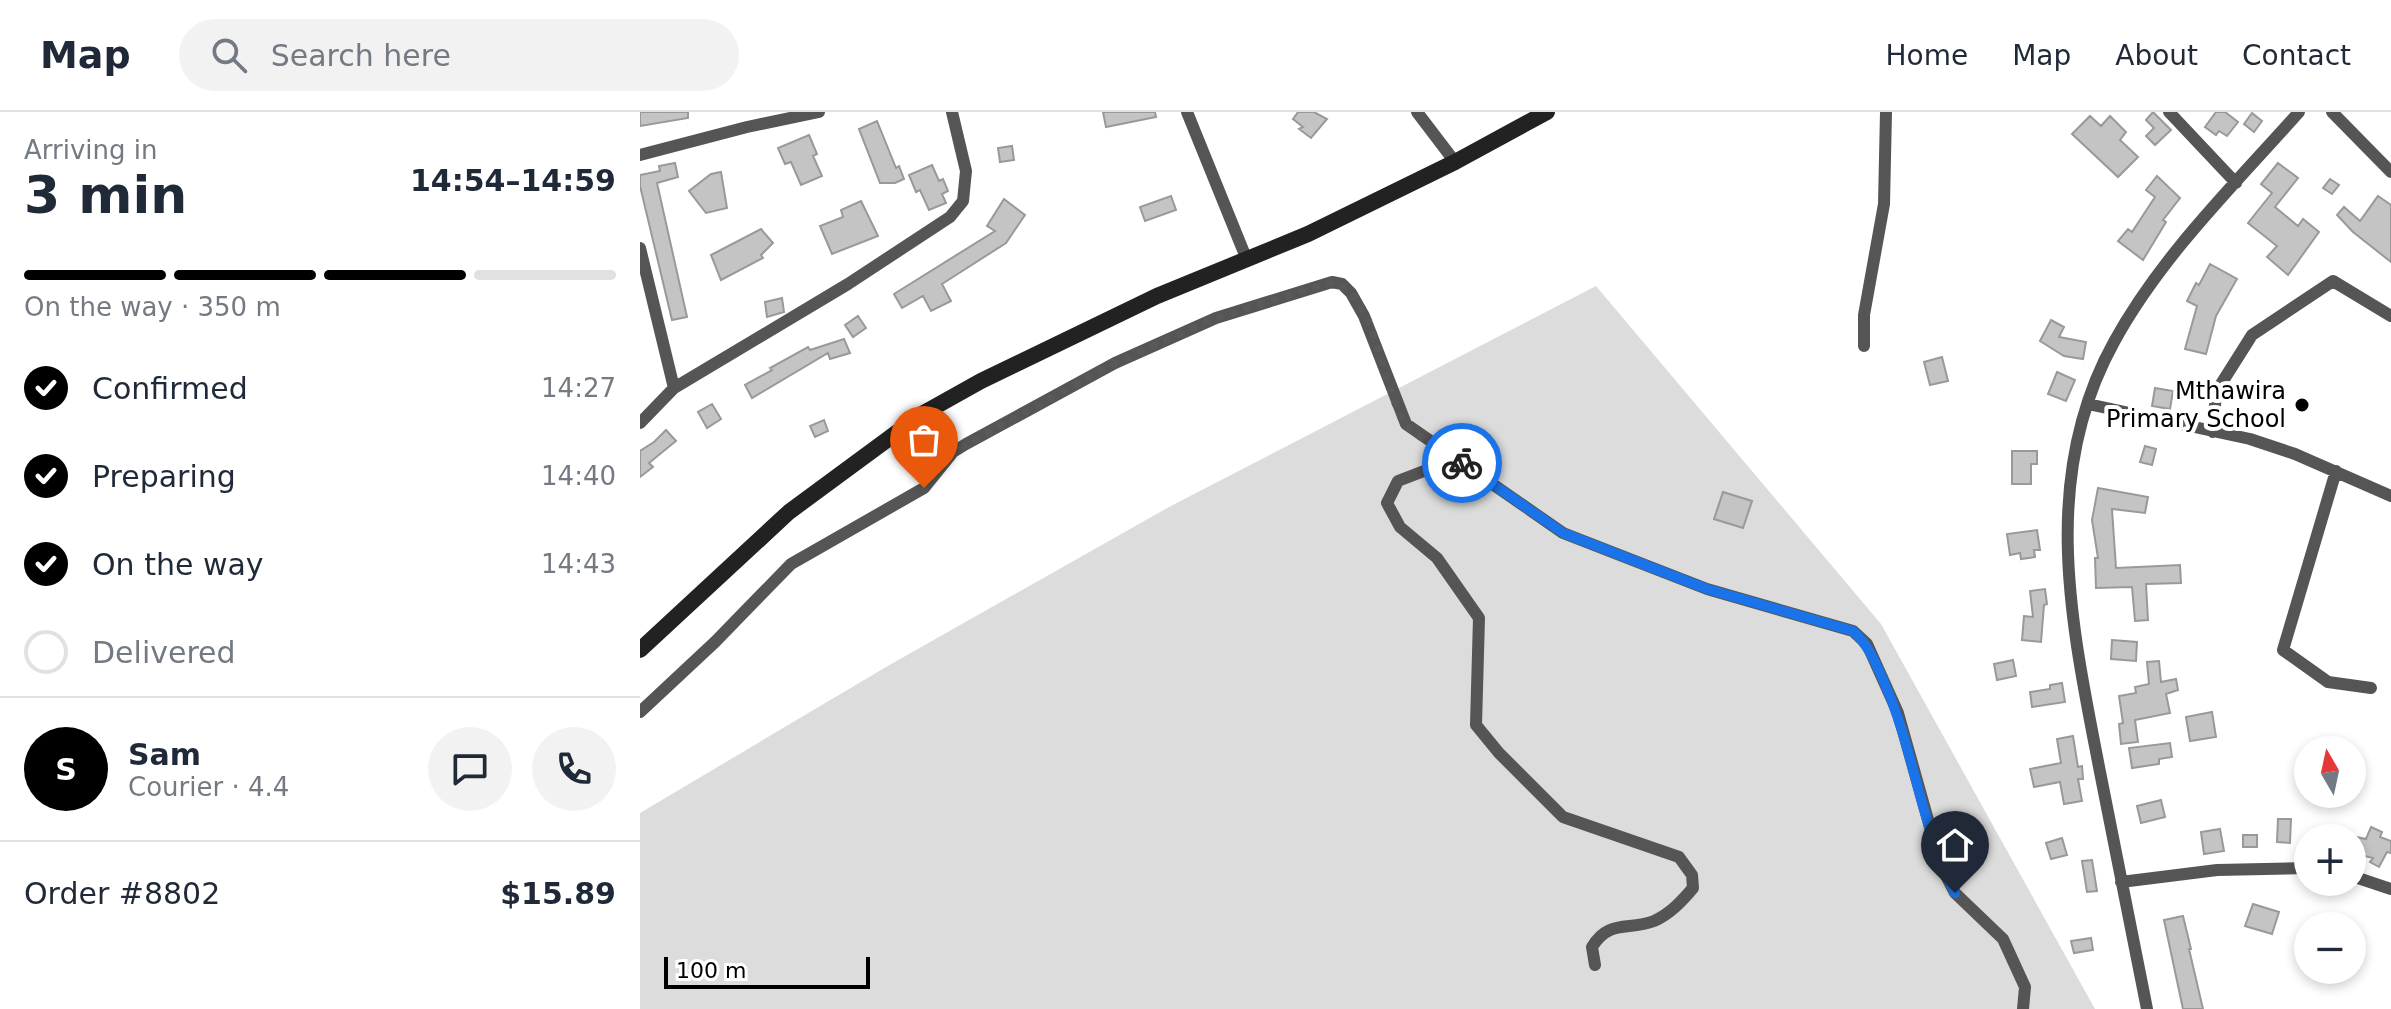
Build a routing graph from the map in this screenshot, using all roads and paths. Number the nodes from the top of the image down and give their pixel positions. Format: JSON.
{"nodes":[{"id":1,"x":819,"y":112,"type":"edge"},
{"id":2,"x":952,"y":112,"type":"edge"},
{"id":3,"x":1187,"y":112,"type":"edge"},
{"id":4,"x":1417,"y":112,"type":"edge"},
{"id":5,"x":1547,"y":112,"type":"edge"},
{"id":6,"x":1886,"y":112,"type":"edge"},
{"id":7,"x":2169,"y":112,"type":"edge"},
{"id":8,"x":2299,"y":112,"type":"edge"},
{"id":9,"x":2332,"y":112,"type":"edge"},
{"id":10,"x":640,"y":155,"type":"edge"},
{"id":11,"x":1455,"y":162,"type":"junction"},
{"id":12,"x":2391,"y":172,"type":"edge"},
{"id":13,"x":2236,"y":183,"type":"junction"},
{"id":14,"x":640,"y":248,"type":"edge"},
{"id":15,"x":1247,"y":260,"type":"junction"},
{"id":16,"x":2391,"y":316,"type":"edge"},
{"id":17,"x":1864,"y":346,"type":"dead end"},
{"id":18,"x":674,"y":388,"type":"junction"},
{"id":19,"x":2088,"y":404,"type":"junction"},
{"id":20,"x":640,"y":423,"type":"edge"},
{"id":21,"x":2213,"y":432,"type":"junction"},
{"id":22,"x":1455,"y":459,"type":"junction"},
{"id":23,"x":2336,"y":471,"type":"junction"},
{"id":24,"x":2391,"y":496,"type":"edge"},
{"id":25,"x":640,"y":650,"type":"edge"},
{"id":26,"x":2371,"y":688,"type":"dead end"},
{"id":27,"x":640,"y":712,"type":"edge"},
{"id":28,"x":2294,"y":868,"type":"edge"},
{"id":29,"x":2366,"y":881,"type":"edge"},
{"id":30,"x":2121,"y":882,"type":"junction"},
{"id":31,"x":2391,"y":889,"type":"edge"},
{"id":32,"x":1595,"y":965,"type":"dead end"},
{"id":33,"x":2023,"y":1009,"type":"edge"},
{"id":34,"x":2147,"y":1009,"type":"edge"}],
"edges":[{"from":1,"to":10,"type":"street"},
{"from":2,"to":18,"type":"street"},
{"from":3,"to":15,"type":"street"},
{"from":4,"to":11,"type":"street"},
{"from":5,"to":11,"type":"main road"},
{"from":6,"to":17,"type":"street"},
{"from":7,"to":13,"type":"street"},
{"from":8,"to":13,"type":"street"},
{"from":9,"to":12,"type":"street"},
{"from":11,"to":15,"type":"main road"},
{"from":13,"to":19,"type":"street"},
{"from":14,"to":18,"type":"street"},
{"from":15,"to":25,"type":"main road"},
{"from":16,"to":21,"type":"street"},
{"from":18,"to":20,"type":"street"},
{"from":19,"to":21,"type":"street"},
{"from":19,"to":30,"type":"street"},
{"from":21,"to":23,"type":"street"},
{"from":22,"to":27,"type":"street"},
{"from":22,"to":32,"type":"street"},
{"from":22,"to":33,"type":"street"},
{"from":23,"to":24,"type":"street"},
{"from":23,"to":26,"type":"street"},
{"from":28,"to":30,"type":"street"},
{"from":29,"to":31,"type":"street"},
{"from":30,"to":34,"type":"street"}]}
